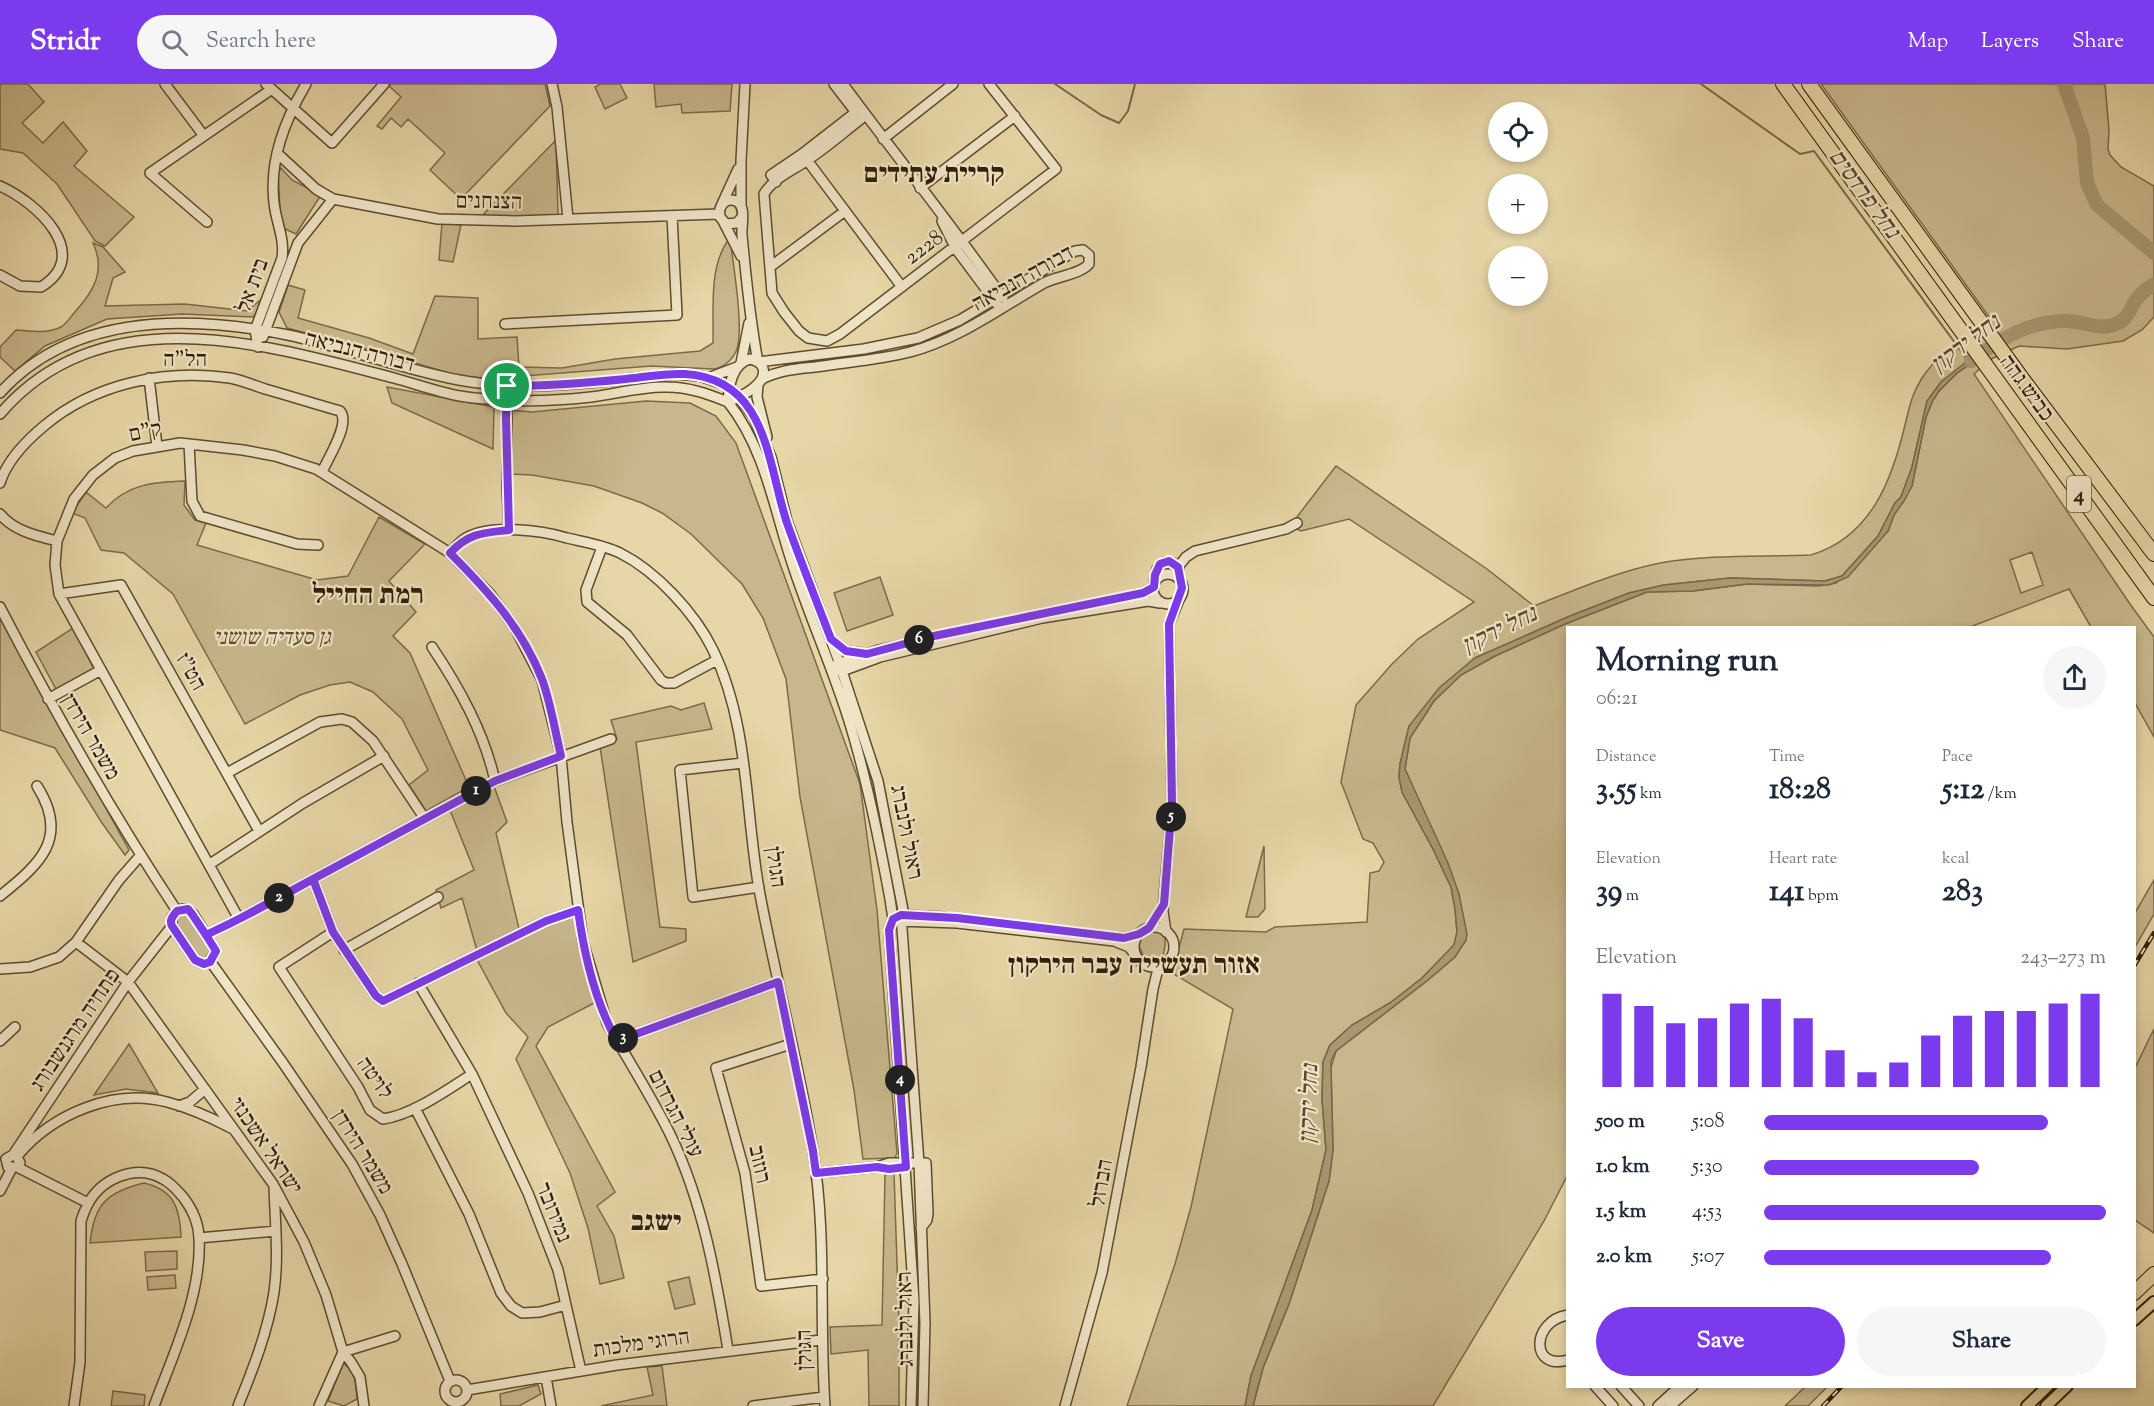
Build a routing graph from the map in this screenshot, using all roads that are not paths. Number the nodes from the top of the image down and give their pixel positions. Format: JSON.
{"nodes":[{"id":1,"x":165,"y":84,"type":"edge"},
{"id":2,"x":306,"y":84,"type":"edge"},
{"id":3,"x":384,"y":84,"type":"edge"},
{"id":4,"x":552,"y":84,"type":"edge"},
{"id":5,"x":745,"y":84,"type":"edge"},
{"id":6,"x":953,"y":84,"type":"edge"},
{"id":7,"x":989,"y":84,"type":"edge"},
{"id":8,"x":1783,"y":84,"type":"edge"},
{"id":9,"x":1809,"y":84,"type":"edge"},
{"id":10,"x":843,"y":86,"type":"edge"},
{"id":11,"x":269,"y":87,"type":"edge"},
{"id":12,"x":292,"y":108,"type":"junction"},
{"id":13,"x":860,"y":114,"type":"junction"},
{"id":14,"x":1015,"y":116,"type":"junction"},
{"id":15,"x":204,"y":135,"type":"junction"},
{"id":16,"x":883,"y":139,"type":"junction"},
{"id":17,"x":277,"y":153,"type":"junction"},
{"id":18,"x":805,"y":157,"type":"junction"},
{"id":19,"x":741,"y":161,"type":"junction"},
{"id":20,"x":0,"y":186,"type":"edge"},
{"id":21,"x":920,"y":188,"type":"junction"},
{"id":22,"x":333,"y":199,"type":"junction"},
{"id":23,"x":741,"y":206,"type":"junction"},
{"id":24,"x":845,"y":211,"type":"junction"},
{"id":25,"x":721,"y":213,"type":"junction"},
{"id":26,"x":672,"y":216,"type":"junction"},
{"id":27,"x":742,"y":217,"type":"junction"},
{"id":28,"x":568,"y":219,"type":"junction"},
{"id":29,"x":207,"y":222,"type":"dead end"},
{"id":30,"x":281,"y":235,"type":"junction"},
{"id":31,"x":298,"y":243,"type":"junction"},
{"id":32,"x":958,"y":244,"type":"junction"},
{"id":33,"x":770,"y":267,"type":"junction"},
{"id":34,"x":746,"y":273,"type":"junction"},
{"id":35,"x":0,"y":275,"type":"edge"},
{"id":36,"x":902,"y":287,"type":"junction"},
{"id":37,"x":998,"y":298,"type":"junction"},
{"id":38,"x":1004,"y":307,"type":"junction"},
{"id":39,"x":274,"y":309,"type":"junction"},
{"id":40,"x":750,"y":318,"type":"junction"},
{"id":41,"x":505,"y":324,"type":"dead end"},
{"id":42,"x":260,"y":331,"type":"junction"},
{"id":43,"x":287,"y":335,"type":"junction"},
{"id":44,"x":258,"y":347,"type":"junction"},
{"id":45,"x":758,"y":362,"type":"junction"},
{"id":46,"x":739,"y":365,"type":"junction"},
{"id":47,"x":0,"y":377,"type":"edge"},
{"id":48,"x":149,"y":378,"type":"junction"},
{"id":49,"x":708,"y":378,"type":"junction"},
{"id":50,"x":760,"y":382,"type":"junction"},
{"id":51,"x":9,"y":384,"type":"junction"},
{"id":52,"x":507,"y":386,"type":"junction"},
{"id":53,"x":729,"y":387,"type":"junction"},
{"id":54,"x":22,"y":391,"type":"junction"},
{"id":55,"x":0,"y":393,"type":"edge"},
{"id":56,"x":740,"y":397,"type":"junction"},
{"id":57,"x":507,"y":400,"type":"junction"},
{"id":58,"x":728,"y":402,"type":"junction"},
{"id":59,"x":0,"y":414,"type":"edge"},
{"id":60,"x":189,"y":444,"type":"junction"},
{"id":61,"x":157,"y":446,"type":"junction"},
{"id":62,"x":771,"y":457,"type":"junction"},
{"id":63,"x":322,"y":472,"type":"junction"},
{"id":64,"x":0,"y":483,"type":"edge"},
{"id":65,"x":0,"y":514,"type":"edge"},
{"id":66,"x":1297,"y":523,"type":"dead end"},
{"id":67,"x":509,"y":530,"type":"junction"},
{"id":68,"x":57,"y":541,"type":"junction"},
{"id":69,"x":318,"y":545,"type":"dead end"},
{"id":70,"x":602,"y":547,"type":"junction"},
{"id":71,"x":450,"y":553,"type":"junction"},
{"id":72,"x":2154,"y":554,"type":"edge"},
{"id":73,"x":1178,"y":567,"type":"junction"},
{"id":74,"x":1182,"y":584,"type":"junction"},
{"id":75,"x":1154,"y":585,"type":"junction"},
{"id":76,"x":59,"y":594,"type":"junction"},
{"id":77,"x":2154,"y":598,"type":"edge"},
{"id":78,"x":1179,"y":600,"type":"junction"},
{"id":79,"x":1160,"y":603,"type":"junction"},
{"id":80,"x":0,"y":607,"type":"edge"},
{"id":81,"x":1169,"y":624,"type":"junction"},
{"id":82,"x":831,"y":639,"type":"junction"},
{"id":83,"x":432,"y":647,"type":"dead end"},
{"id":84,"x":867,"y":654,"type":"junction"},
{"id":85,"x":717,"y":660,"type":"junction"},
{"id":86,"x":841,"y":666,"type":"junction"},
{"id":87,"x":101,"y":670,"type":"junction"},
{"id":88,"x":831,"y":670,"type":"junction"},
{"id":89,"x":48,"y":699,"type":"junction"},
{"id":90,"x":611,"y":739,"type":"dead end"},
{"id":91,"x":384,"y":756,"type":"junction"},
{"id":92,"x":561,"y":756,"type":"junction"},
{"id":93,"x":742,"y":763,"type":"junction"},
{"id":94,"x":227,"y":773,"type":"junction"},
{"id":95,"x":495,"y":781,"type":"junction"},
{"id":96,"x":37,"y":786,"type":"dead end"},
{"id":97,"x":424,"y":819,"type":"junction"},
{"id":98,"x":259,"y":831,"type":"junction"},
{"id":99,"x":140,"y":856,"type":"junction"},
{"id":100,"x":210,"y":864,"type":"junction"},
{"id":101,"x":313,"y":879,"type":"junction"},
{"id":102,"x":759,"y":887,"type":"junction"},
{"id":103,"x":900,"y":894,"type":"junction"},
{"id":104,"x":0,"y":896,"type":"edge"},
{"id":105,"x":438,"y":897,"type":"dead end"},
{"id":106,"x":1164,"y":904,"type":"junction"},
{"id":107,"x":578,"y":910,"type":"junction"},
{"id":108,"x":177,"y":911,"type":"junction"},
{"id":109,"x":923,"y":916,"type":"junction"},
{"id":110,"x":239,"y":919,"type":"junction"},
{"id":111,"x":899,"y":919,"type":"junction"},
{"id":112,"x":172,"y":926,"type":"junction"},
{"id":113,"x":1149,"y":928,"type":"junction"},
{"id":114,"x":333,"y":932,"type":"junction"},
{"id":115,"x":1166,"y":932,"type":"junction"},
{"id":116,"x":1139,"y":934,"type":"junction"},
{"id":117,"x":206,"y":935,"type":"junction"},
{"id":118,"x":76,"y":942,"type":"junction"},
{"id":119,"x":344,"y":950,"type":"junction"},
{"id":120,"x":1136,"y":956,"type":"junction"},
{"id":121,"x":210,"y":962,"type":"junction"},
{"id":122,"x":1162,"y":965,"type":"junction"},
{"id":123,"x":0,"y":969,"type":"edge"},
{"id":124,"x":128,"y":982,"type":"junction"},
{"id":125,"x":778,"y":982,"type":"junction"},
{"id":126,"x":418,"y":983,"type":"junction"},
{"id":127,"x":15,"y":1027,"type":"dead end"},
{"id":128,"x":0,"y":1041,"type":"edge"},
{"id":129,"x":617,"y":1041,"type":"junction"},
{"id":130,"x":791,"y":1044,"type":"junction"},
{"id":131,"x":472,"y":1074,"type":"junction"},
{"id":132,"x":206,"y":1089,"type":"junction"},
{"id":133,"x":179,"y":1106,"type":"junction"},
{"id":134,"x":415,"y":1108,"type":"junction"},
{"id":135,"x":234,"y":1129,"type":"junction"},
{"id":136,"x":10,"y":1161,"type":"edge"},
{"id":137,"x":919,"y":1163,"type":"junction"},
{"id":138,"x":906,"y":1165,"type":"junction"},
{"id":139,"x":816,"y":1173,"type":"junction"},
{"id":140,"x":0,"y":1174,"type":"edge"},
{"id":141,"x":273,"y":1184,"type":"junction"},
{"id":142,"x":0,"y":1191,"type":"edge"},
{"id":143,"x":88,"y":1203,"type":"junction"},
{"id":144,"x":276,"y":1231,"type":"junction"},
{"id":145,"x":199,"y":1238,"type":"junction"},
{"id":146,"x":2154,"y":1274,"type":"edge"},
{"id":147,"x":823,"y":1279,"type":"junction"},
{"id":148,"x":2154,"y":1282,"type":"edge"},
{"id":149,"x":2136,"y":1291,"type":"edge"},
{"id":150,"x":2136,"y":1299,"type":"edge"},
{"id":151,"x":566,"y":1305,"type":"junction"},
{"id":152,"x":2151,"y":1306,"type":"edge"},
{"id":153,"x":1566,"y":1315,"type":"edge"},
{"id":154,"x":2136,"y":1318,"type":"edge"},
{"id":155,"x":395,"y":1336,"type":"dead end"},
{"id":156,"x":822,"y":1340,"type":"junction"},
{"id":157,"x":728,"y":1350,"type":"junction"},
{"id":158,"x":343,"y":1352,"type":"junction"},
{"id":159,"x":1566,"y":1360,"type":"edge"},
{"id":160,"x":581,"y":1371,"type":"junction"},
{"id":161,"x":546,"y":1377,"type":"junction"},
{"id":162,"x":450,"y":1381,"type":"junction"},
{"id":163,"x":1597,"y":1388,"type":"edge"},
{"id":164,"x":1623,"y":1388,"type":"edge"},
{"id":165,"x":1678,"y":1388,"type":"edge"},
{"id":166,"x":1691,"y":1388,"type":"edge"},
{"id":167,"x":2046,"y":1388,"type":"edge"},
{"id":168,"x":2065,"y":1388,"type":"edge"},
{"id":169,"x":467,"y":1390,"type":"junction"},
{"id":170,"x":824,"y":1402,"type":"edge"},
{"id":171,"x":454,"y":1404,"type":"edge"},
{"id":172,"x":74,"y":1406,"type":"edge"},
{"id":173,"x":154,"y":1406,"type":"edge"},
{"id":174,"x":238,"y":1406,"type":"edge"},
{"id":175,"x":319,"y":1406,"type":"edge"},
{"id":176,"x":364,"y":1406,"type":"edge"},
{"id":177,"x":551,"y":1406,"type":"edge"},
{"id":178,"x":755,"y":1406,"type":"edge"},
{"id":179,"x":911,"y":1406,"type":"edge"},
{"id":180,"x":923,"y":1406,"type":"edge"},
{"id":181,"x":1065,"y":1406,"type":"edge"},
{"id":182,"x":1613,"y":1406,"type":"edge"},
{"id":183,"x":1639,"y":1406,"type":"edge"},
{"id":184,"x":1658,"y":1406,"type":"edge"},
{"id":185,"x":1670,"y":1406,"type":"edge"},
{"id":186,"x":2027,"y":1406,"type":"edge"},
{"id":187,"x":2046,"y":1406,"type":"edge"}],
"edges":[{"from":1,"to":15,"type":"street"},
{"from":2,"to":12,"type":"street","name":"בית אל"},
{"from":3,"to":12,"type":"street"},
{"from":4,"to":28,"type":"street"},
{"from":5,"to":19,"type":"street"},
{"from":6,"to":16,"type":"street"},
{"from":7,"to":14,"type":"street"},
{"from":8,"to":77,"type":"highway","name":"כביש גהה","number":"4"},
{"from":9,"to":72,"type":"highway","name":"כביש גהה","number":"4"},
{"from":10,"to":13,"type":"street"},
{"from":11,"to":12,"type":"street"},
{"from":11,"to":15,"type":"street"},
{"from":12,"to":17,"type":"street","name":"בית אל"},
{"from":13,"to":16,"type":"street"},
{"from":13,"to":18,"type":"street"},
{"from":14,"to":21,"type":"street"},
{"from":14,"to":32,"type":"street","name":"2228"},
{"from":15,"to":29,"type":"street"},
{"from":16,"to":21,"type":"street"},
{"from":17,"to":22,"type":"street","name":"הצנחנים"},
{"from":17,"to":30,"type":"street","name":"בית אל"},
{"from":18,"to":24,"type":"street"},
{"from":18,"to":33,"type":"street"},
{"from":19,"to":23,"type":"street"},
{"from":19,"to":25,"type":"street"},
{"from":20,"to":35,"type":"street"},
{"from":21,"to":32,"type":"street"},
{"from":22,"to":28,"type":"street","name":"הצנחנים"},
{"from":22,"to":31,"type":"street","name":"בית אל"},
{"from":23,"to":25,"type":"street"},
{"from":23,"to":27,"type":"street"},
{"from":24,"to":33,"type":"street"},
{"from":24,"to":36,"type":"street"},
{"from":25,"to":26,"type":"street","name":"הצנחנים"},
{"from":25,"to":27,"type":"street"},
{"from":25,"to":34,"type":"street"},
{"from":26,"to":28,"type":"street","name":"הצנחנים"},
{"from":26,"to":41,"type":"street"},
{"from":27,"to":34,"type":"street"},
{"from":30,"to":31,"type":"street"},
{"from":30,"to":42,"type":"street","name":"בית אל"},
{"from":31,"to":39,"type":"street","name":"בית אל"},
{"from":32,"to":36,"type":"street","name":"2228"},
{"from":32,"to":37,"type":"street"},
{"from":33,"to":36,"type":"street","name":"2228"},
{"from":34,"to":40,"type":"street"},
{"from":37,"to":38,"type":"street"},
{"from":37,"to":38,"type":"street","name":"דבורה הנביאה"},
{"from":37,"to":45,"type":"street","name":"דבורה הנביאה"},
{"from":38,"to":50,"type":"street","name":"דבורה הנביאה"},
{"from":39,"to":42,"type":"street","name":"בית אל"},
{"from":39,"to":43,"type":"street"},
{"from":40,"to":45,"type":"street"},
{"from":40,"to":46,"type":"street"},
{"from":42,"to":43,"type":"street","name":"דבורה הנביאה"},
{"from":42,"to":44,"type":"street","name":"בית אל"},
{"from":42,"to":51,"type":"street","name":"דבורה הנביאה"},
{"from":43,"to":52,"type":"street","name":"דבורה הנביאה"},
{"from":44,"to":54,"type":"street","name":"דבורה הנביאה"},
{"from":44,"to":57,"type":"street","name":"דבורה הנביאה"},
{"from":45,"to":46,"type":"street","name":"דבורה הנביאה"},
{"from":45,"to":50,"type":"street"},
{"from":46,"to":49,"type":"street","name":"דבורה הנביאה"},
{"from":46,"to":53,"type":"street"},
{"from":47,"to":51,"type":"street"},
{"from":48,"to":61,"type":"street"},
{"from":48,"to":63,"type":"street","name":"הל\"ה"},
{"from":48,"to":64,"type":"street","name":"הל\"ה"},
{"from":49,"to":52,"type":"street","name":"דבורה הנביאה"},
{"from":49,"to":53,"type":"street","name":"דבורה הנביאה"},
{"from":50,"to":56,"type":"street","name":"דבורה הנביאה"},
{"from":50,"to":62,"type":"street"},
{"from":51,"to":54,"type":"street"},
{"from":51,"to":55,"type":"street","name":"דבורה הנביאה"},
{"from":52,"to":57,"type":"street"},
{"from":53,"to":56,"type":"street","name":"דבורה הנביאה"},
{"from":53,"to":58,"type":"street"},
{"from":54,"to":59,"type":"street","name":"דבורה הנביאה"},
{"from":56,"to":58,"type":"street","name":"דבורה הנביאה"},
{"from":56,"to":62,"type":"street","name":"ראול ולנברג"},
{"from":57,"to":58,"type":"street","name":"דבורה הנביאה"},
{"from":57,"to":67,"type":"street"},
{"from":58,"to":88,"type":"street","name":"ראול ולנברג"},
{"from":60,"to":61,"type":"street","name":"ק\"ם"},
{"from":60,"to":63,"type":"street","name":"ק\"ם"},
{"from":60,"to":69,"type":"street"},
{"from":61,"to":68,"type":"street","name":"ק\"ם"},
{"from":62,"to":82,"type":"street","name":"ראול ולנברג"},
{"from":63,"to":71,"type":"street","name":"ק\"ם"},
{"from":65,"to":68,"type":"street"},
{"from":66,"to":73,"type":"street"},
{"from":67,"to":70,"type":"street","name":"הגולן"},
{"from":67,"to":71,"type":"street","name":"הגולן"},
{"from":68,"to":76,"type":"street","name":"ק\"ם"},
{"from":70,"to":85,"type":"street","name":"הגולן"},
{"from":70,"to":85,"type":"street"},
{"from":71,"to":92,"type":"street","name":"ק\"ם"},
{"from":73,"to":74,"type":"street"},
{"from":73,"to":75,"type":"street"},
{"from":74,"to":75,"type":"street"},
{"from":74,"to":78,"type":"street"},
{"from":75,"to":79,"type":"street"},
{"from":75,"to":84,"type":"street"},
{"from":76,"to":87,"type":"street","name":"ק\"ם"},
{"from":76,"to":94,"type":"street","name":"הט\"ז"},
{"from":78,"to":79,"type":"street"},
{"from":78,"to":81,"type":"street"},
{"from":79,"to":81,"type":"street"},
{"from":79,"to":86,"type":"street"},
{"from":80,"to":89,"type":"street","name":"משמר הירדן"},
{"from":81,"to":106,"type":"street"},
{"from":82,"to":84,"type":"street"},
{"from":82,"to":86,"type":"street","name":"ראול ולנברג"},
{"from":83,"to":95,"type":"street"},
{"from":84,"to":86,"type":"street"},
{"from":85,"to":93,"type":"street","name":"הגולן"},
{"from":86,"to":88,"type":"street"},
{"from":86,"to":103,"type":"street","name":"ראול ולנברג"},
{"from":87,"to":89,"type":"street"},
{"from":87,"to":100,"type":"street","name":"ק\"ם"},
{"from":88,"to":111,"type":"street","name":"ראול ולנברג"},
{"from":89,"to":99,"type":"street","name":"משמר הירדן"},
{"from":90,"to":92,"type":"street"},
{"from":91,"to":94,"type":"street"},
{"from":91,"to":97,"type":"street"},
{"from":91,"to":98,"type":"street"},
{"from":92,"to":95,"type":"street"},
{"from":92,"to":107,"type":"street","name":"עולי הגרדום"},
{"from":93,"to":102,"type":"street","name":"הגולן"},
{"from":93,"to":102,"type":"street"},
{"from":94,"to":98,"type":"street","name":"הט\"ז"},
{"from":95,"to":97,"type":"street"},
{"from":96,"to":104,"type":"street"},
{"from":97,"to":101,"type":"street"},
{"from":98,"to":100,"type":"street"},
{"from":99,"to":108,"type":"street","name":"משמר הירדן"},
{"from":99,"to":118,"type":"street"},
{"from":100,"to":110,"type":"street","name":"ק\"ם"},
{"from":101,"to":110,"type":"street"},
{"from":101,"to":114,"type":"street"},
{"from":102,"to":125,"type":"street","name":"הגולן"},
{"from":103,"to":109,"type":"street"},
{"from":103,"to":111,"type":"street","name":"ראול ולנברג"},
{"from":105,"to":119,"type":"street"},
{"from":106,"to":113,"type":"street"},
{"from":106,"to":115,"type":"street"},
{"from":107,"to":126,"type":"street"},
{"from":107,"to":129,"type":"street","name":"עולי הגרדום"},
{"from":108,"to":112,"type":"street","name":"פתחיה מרגנשבורג"},
{"from":108,"to":117,"type":"street"},
{"from":109,"to":111,"type":"street"},
{"from":109,"to":116,"type":"street"},
{"from":110,"to":117,"type":"street"},
{"from":111,"to":120,"type":"street"},
{"from":111,"to":137,"type":"street","name":"ראול ולנברג"},
{"from":111,"to":138,"type":"street","name":"ראול ולנברג"},
{"from":112,"to":121,"type":"street"},
{"from":112,"to":124,"type":"street","name":"פתחיה מרגנשבורג"},
{"from":113,"to":115,"type":"street"},
{"from":113,"to":116,"type":"street"},
{"from":114,"to":119,"type":"street"},
{"from":114,"to":134,"type":"street","name":"לויטה"},
{"from":115,"to":122,"type":"street"},
{"from":116,"to":120,"type":"street"},
{"from":117,"to":121,"type":"street"},
{"from":118,"to":123,"type":"street"},
{"from":118,"to":124,"type":"street","name":"ישראל אשכנזי"},
{"from":119,"to":126,"type":"street"},
{"from":120,"to":122,"type":"street"},
{"from":121,"to":162,"type":"street","name":"משמר הירדן"},
{"from":122,"to":181,"type":"street","name":"הברזל"},
{"from":124,"to":132,"type":"street","name":"ישראל אשכנזי"},
{"from":124,"to":136,"type":"street","name":"פתחיה מרגנשבורג"},
{"from":125,"to":129,"type":"street"},
{"from":125,"to":130,"type":"street","name":"הגולן"},
{"from":126,"to":131,"type":"street"},
{"from":127,"to":128,"type":"street"},
{"from":129,"to":157,"type":"street","name":"עולי הגרדום"},
{"from":130,"to":139,"type":"street","name":"הגולן"},
{"from":130,"to":147,"type":"street","name":"רוזוב"},
{"from":131,"to":134,"type":"street","name":"לויטה"},
{"from":131,"to":151,"type":"street","name":"נמירובר"},
{"from":132,"to":133,"type":"street"},
{"from":132,"to":135,"type":"street","name":"ישראל אשכנזי"},
{"from":133,"to":135,"type":"street"},
{"from":133,"to":136,"type":"street"},
{"from":134,"to":151,"type":"street"},
{"from":135,"to":141,"type":"street","name":"ישראל אשכנזי"},
{"from":136,"to":140,"type":"street","name":"פתחיה מרגנשבורג"},
{"from":136,"to":142,"type":"street"},
{"from":136,"to":143,"type":"street"},
{"from":137,"to":138,"type":"street"},
{"from":137,"to":180,"type":"street","name":"ראול ולנברג"},
{"from":138,"to":139,"type":"street"},
{"from":138,"to":179,"type":"street","name":"ראול ולנברג"},
{"from":139,"to":147,"type":"street","name":"הגולן"},
{"from":141,"to":144,"type":"street"},
{"from":141,"to":158,"type":"street","name":"ישראל אשכנזי"},
{"from":143,"to":145,"type":"street"},
{"from":143,"to":172,"type":"street"},
{"from":144,"to":145,"type":"street"},
{"from":144,"to":174,"type":"street"},
{"from":145,"to":173,"type":"street"},
{"from":146,"to":149,"type":"highway"},
{"from":147,"to":156,"type":"street","name":"הגולן"},
{"from":148,"to":150,"type":"main road"},
{"from":151,"to":160,"type":"street","name":"נמירובר"},
{"from":152,"to":154,"type":"main road"},
{"from":153,"to":159,"type":"street"},
{"from":155,"to":158,"type":"street"},
{"from":156,"to":157,"type":"street","name":"הרוגי מלכות"},
{"from":156,"to":170,"type":"street","name":"הגולן"},
{"from":157,"to":160,"type":"street","name":"הרוגי מלכות"},
{"from":158,"to":175,"type":"street"},
{"from":158,"to":176,"type":"street","name":"ישראל אשכנזי"},
{"from":160,"to":161,"type":"street","name":"הרוגי מלכות"},
{"from":161,"to":169,"type":"street","name":"הרוגי מלכות"},
{"from":161,"to":177,"type":"street"},
{"from":162,"to":169,"type":"street"},
{"from":162,"to":171,"type":"street"},
{"from":163,"to":182,"type":"street"},
{"from":164,"to":183,"type":"street"},
{"from":165,"to":184,"type":"street"},
{"from":166,"to":185,"type":"street"},
{"from":167,"to":186,"type":"main road"},
{"from":168,"to":187,"type":"main road"},
{"from":169,"to":171,"type":"street"},
{"from":170,"to":178,"type":"street"}]}
